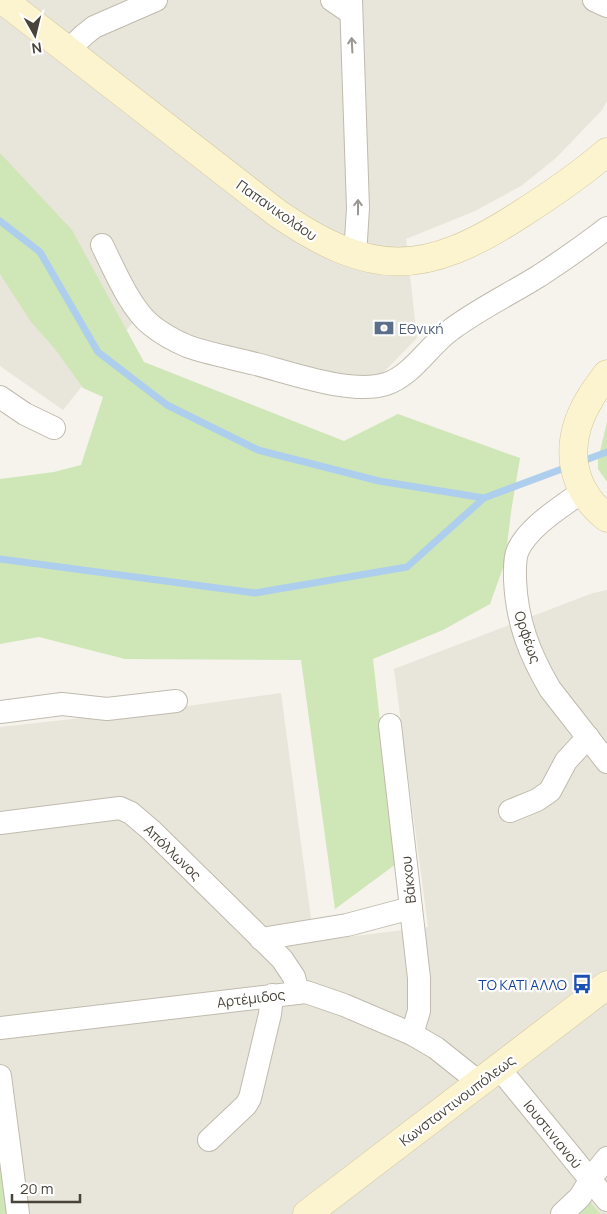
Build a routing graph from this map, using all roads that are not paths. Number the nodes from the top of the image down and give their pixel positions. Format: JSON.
{"nodes":[{"id":1,"x":3,"y":0,"type":"edge"},
{"id":2,"x":156,"y":0,"type":"edge"},
{"id":3,"x":332,"y":0,"type":"edge"},
{"id":4,"x":594,"y":0,"type":"edge"},
{"id":5,"x":351,"y":6,"type":"edge"},
{"id":6,"x":607,"y":6,"type":"edge"},
{"id":7,"x":67,"y":50,"type":"junction"},
{"id":8,"x":607,"y":152,"type":"edge"},
{"id":9,"x":607,"y":228,"type":"edge"},
{"id":10,"x":102,"y":245,"type":"dead end"},
{"id":11,"x":355,"y":256,"type":"junction"},
{"id":12,"x":607,"y":374,"type":"edge"},
{"id":13,"x":0,"y":397,"type":"edge"},
{"id":14,"x":54,"y":428,"type":"dead end"},
{"id":15,"x":580,"y":484,"type":"junction"},
{"id":16,"x":607,"y":518,"type":"edge"},
{"id":17,"x":176,"y":701,"type":"dead end"},
{"id":18,"x":0,"y":712,"type":"edge"},
{"id":19,"x":390,"y":725,"type":"dead end"},
{"id":20,"x":588,"y":737,"type":"junction"},
{"id":21,"x":607,"y":762,"type":"edge"},
{"id":22,"x":510,"y":811,"type":"dead end"},
{"id":23,"x":0,"y":823,"type":"edge"},
{"id":24,"x":411,"y":908,"type":"junction"},
{"id":25,"x":261,"y":939,"type":"junction"},
{"id":26,"x":607,"y":985,"type":"edge"},
{"id":27,"x":298,"y":992,"type":"junction"},
{"id":28,"x":272,"y":995,"type":"junction"},
{"id":29,"x":0,"y":1028,"type":"edge"},
{"id":30,"x":412,"y":1034,"type":"junction"},
{"id":31,"x":0,"y":1076,"type":"edge"},
{"id":32,"x":489,"y":1076,"type":"junction"},
{"id":33,"x":209,"y":1140,"type":"dead end"},
{"id":34,"x":607,"y":1158,"type":"edge"},
{"id":35,"x":590,"y":1179,"type":"junction"},
{"id":36,"x":607,"y":1200,"type":"edge"},
{"id":37,"x":18,"y":1214,"type":"edge"},
{"id":38,"x":307,"y":1214,"type":"edge"},
{"id":39,"x":562,"y":1214,"type":"edge"}],
"edges":[{"from":1,"to":7,"type":"main road","name":"Παπανικολάου"},
{"from":2,"to":7,"type":"street"},
{"from":3,"to":5,"type":"street"},
{"from":4,"to":6,"type":"street"},
{"from":11,"to":5,"type":"street","one_way":true},
{"from":7,"to":11,"type":"main road","name":"Παπανικολάου"},
{"from":8,"to":11,"type":"main road","name":"Παπανικολάου"},
{"from":9,"to":10,"type":"street"},
{"from":12,"to":15,"type":"main road"},
{"from":13,"to":14,"type":"street"},
{"from":15,"to":16,"type":"main road"},
{"from":15,"to":20,"type":"street","name":"Ορφέως"},
{"from":17,"to":18,"type":"street"},
{"from":19,"to":24,"type":"street","name":"Βάκχου"},
{"from":20,"to":21,"type":"street","name":"Ορφέως"},
{"from":20,"to":22,"type":"street"},
{"from":23,"to":25,"type":"street","name":"Απόλλωνος"},
{"from":24,"to":25,"type":"street"},
{"from":24,"to":30,"type":"street","name":"Βάκχου"},
{"from":25,"to":27,"type":"street","name":"Απόλλωνος"},
{"from":26,"to":32,"type":"main road","name":"Κωνσταντινουπόλεως"},
{"from":27,"to":28,"type":"street","name":"Αρτέμιδος"},
{"from":27,"to":30,"type":"street","name":"Αρτέμιδος"},
{"from":28,"to":29,"type":"street","name":"Αρτέμιδος"},
{"from":28,"to":33,"type":"street"},
{"from":30,"to":32,"type":"street","name":"Αρτέμιδος"},
{"from":31,"to":37,"type":"street"},
{"from":32,"to":35,"type":"street","name":"Ιουστινιανού"},
{"from":32,"to":38,"type":"main road","name":"Κωνσταντινουπόλεως"},
{"from":34,"to":35,"type":"street"},
{"from":35,"to":36,"type":"street","name":"Ιουστινιανού"},
{"from":35,"to":39,"type":"street"}]}
